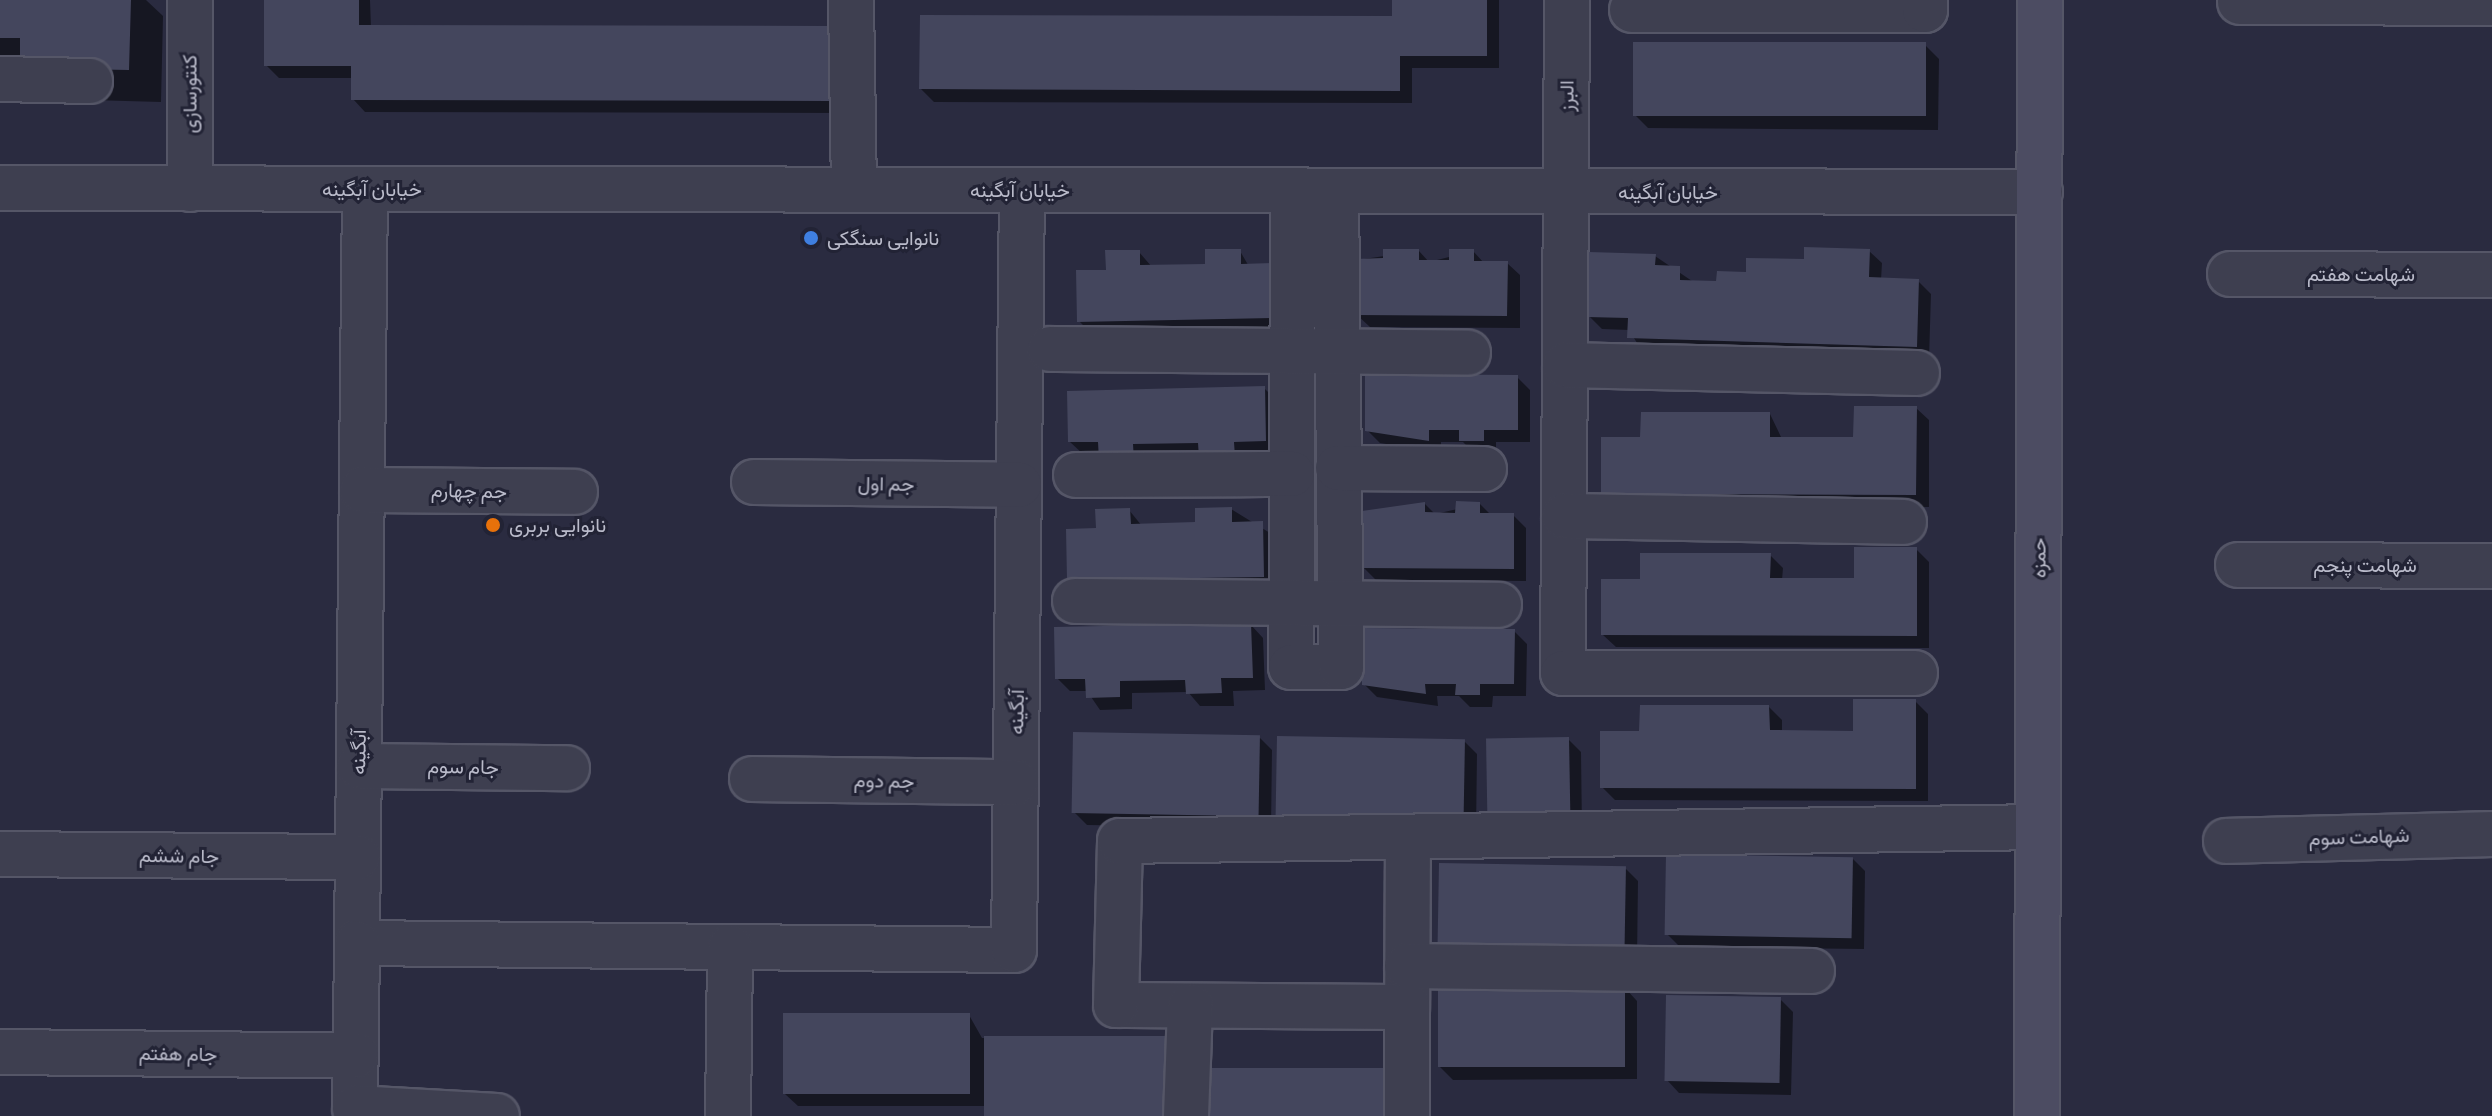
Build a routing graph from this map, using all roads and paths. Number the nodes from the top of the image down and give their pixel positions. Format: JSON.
{"nodes":[{"id":1,"x":190,"y":0,"type":"edge"},
{"id":2,"x":851,"y":0,"type":"edge"},
{"id":3,"x":1567,"y":0,"type":"edge"},
{"id":4,"x":1925,"y":0,"type":"edge"},
{"id":5,"x":2040,"y":0,"type":"edge"},
{"id":6,"x":2240,"y":2,"type":"dead end"},
{"id":7,"x":2492,"y":3,"type":"edge"},
{"id":8,"x":1632,"y":10,"type":"dead end"},
{"id":9,"x":0,"y":79,"type":"edge"},
{"id":10,"x":90,"y":81,"type":"dead end"},
{"id":11,"x":0,"y":188,"type":"edge"},
{"id":12,"x":190,"y":189,"type":"junction"},
{"id":13,"x":365,"y":189,"type":"junction"},
{"id":14,"x":854,"y":190,"type":"junction"},
{"id":15,"x":1022,"y":190,"type":"junction"},
{"id":16,"x":1314,"y":192,"type":"junction"},
{"id":17,"x":1567,"y":192,"type":"junction"},
{"id":18,"x":2040,"y":192,"type":"junction"},
{"id":19,"x":2230,"y":274,"type":"dead end"},
{"id":20,"x":2492,"y":275,"type":"edge"},
{"id":21,"x":1050,"y":349,"type":"dead end"},
{"id":22,"x":1293,"y":352,"type":"junction"},
{"id":23,"x":1338,"y":352,"type":"junction"},
{"id":24,"x":1468,"y":353,"type":"dead end"},
{"id":25,"x":1565,"y":365,"type":"junction"},
{"id":26,"x":1917,"y":373,"type":"dead end"},
{"id":27,"x":1338,"y":468,"type":"junction"},
{"id":28,"x":1484,"y":469,"type":"dead end"},
{"id":29,"x":1292,"y":474,"type":"junction"},
{"id":30,"x":1076,"y":475,"type":"dead end"},
{"id":31,"x":754,"y":482,"type":"dead end"},
{"id":32,"x":1019,"y":485,"type":"junction"},
{"id":33,"x":362,"y":490,"type":"junction"},
{"id":34,"x":575,"y":492,"type":"dead end"},
{"id":35,"x":1564,"y":516,"type":"junction"},
{"id":36,"x":1904,"y":522,"type":"dead end"},
{"id":37,"x":2238,"y":565,"type":"dead end"},
{"id":38,"x":2492,"y":566,"type":"edge"},
{"id":39,"x":1075,"y":601,"type":"dead end"},
{"id":40,"x":1291,"y":604,"type":"junction"},
{"id":41,"x":1340,"y":605,"type":"junction"},
{"id":42,"x":1499,"y":605,"type":"dead end"},
{"id":43,"x":1915,"y":673,"type":"dead end"},
{"id":44,"x":359,"y":766,"type":"junction"},
{"id":45,"x":567,"y":768,"type":"dead end"},
{"id":46,"x":752,"y":779,"type":"dead end"},
{"id":47,"x":1016,"y":782,"type":"junction"},
{"id":48,"x":2038,"y":827,"type":"junction"},
{"id":49,"x":2492,"y":834,"type":"edge"},
{"id":50,"x":1408,"y":839,"type":"junction"},
{"id":51,"x":2226,"y":841,"type":"dead end"},
{"id":52,"x":0,"y":854,"type":"edge"},
{"id":53,"x":358,"y":857,"type":"junction"},
{"id":54,"x":357,"y":943,"type":"junction"},
{"id":55,"x":730,"y":947,"type":"junction"},
{"id":56,"x":1812,"y":971,"type":"dead end"},
{"id":57,"x":1407,"y":987,"type":"junction"},
{"id":58,"x":1190,"y":1006,"type":"junction"},
{"id":59,"x":0,"y":1052,"type":"edge"},
{"id":60,"x":356,"y":1056,"type":"junction"},
{"id":61,"x":497,"y":1116,"type":"edge"},
{"id":62,"x":728,"y":1116,"type":"edge"},
{"id":63,"x":1186,"y":1116,"type":"edge"},
{"id":64,"x":1407,"y":1116,"type":"edge"},
{"id":65,"x":2037,"y":1116,"type":"edge"}],
"edges":[{"from":1,"to":12,"type":"street","name":"کنتورسازی"},
{"from":2,"to":14,"type":"street"},
{"from":3,"to":17,"type":"street","name":"البرز"},
{"from":4,"to":8,"type":"street"},
{"from":5,"to":18,"type":"main road","name":"حمزه"},
{"from":6,"to":7,"type":"street"},
{"from":9,"to":10,"type":"street"},
{"from":11,"to":12,"type":"street","name":"خیابان آبگینه"},
{"from":12,"to":13,"type":"street","name":"خیابان آبگینه"},
{"from":13,"to":14,"type":"street","name":"خیابان آبگینه"},
{"from":13,"to":33,"type":"street","name":"آبگینه"},
{"from":14,"to":15,"type":"street","name":"خیابان آبگینه"},
{"from":15,"to":16,"type":"street","name":"خیابان آبگینه"},
{"from":15,"to":32,"type":"street","name":"آبگینه"},
{"from":16,"to":17,"type":"street","name":"خیابان آبگینه"},
{"from":16,"to":22,"type":"street"},
{"from":16,"to":23,"type":"street"},
{"from":17,"to":18,"type":"street","name":"خیابان آبگینه"},
{"from":17,"to":25,"type":"street","name":"البرز"},
{"from":18,"to":48,"type":"main road","name":"حمزه"},
{"from":19,"to":20,"type":"street","name":"شهامت هفتم"},
{"from":21,"to":22,"type":"street"},
{"from":22,"to":23,"type":"street"},
{"from":22,"to":29,"type":"street"},
{"from":23,"to":24,"type":"street"},
{"from":23,"to":27,"type":"street"},
{"from":25,"to":26,"type":"street"},
{"from":25,"to":35,"type":"street","name":"البرز"},
{"from":27,"to":28,"type":"street"},
{"from":27,"to":41,"type":"street"},
{"from":29,"to":30,"type":"street"},
{"from":29,"to":40,"type":"street"},
{"from":31,"to":32,"type":"street","name":"جم اول"},
{"from":32,"to":47,"type":"street","name":"آبگینه"},
{"from":33,"to":34,"type":"street","name":"جم چهارم"},
{"from":33,"to":44,"type":"street","name":"آبگینه"},
{"from":35,"to":36,"type":"street"},
{"from":35,"to":43,"type":"street","name":"البرز"},
{"from":37,"to":38,"type":"street","name":"شهامت پنجم"},
{"from":39,"to":40,"type":"street"},
{"from":40,"to":41,"type":"street"},
{"from":40,"to":41,"type":"street"},
{"from":41,"to":42,"type":"street"},
{"from":44,"to":45,"type":"street","name":"جام سوم"},
{"from":44,"to":53,"type":"street","name":"آبگینه"},
{"from":46,"to":47,"type":"street","name":"جم دوم"},
{"from":47,"to":55,"type":"street","name":"آبگینه"},
{"from":48,"to":50,"type":"street"},
{"from":48,"to":65,"type":"main road","name":"حمزه"},
{"from":49,"to":51,"type":"street","name":"شهامت سوم"},
{"from":50,"to":57,"type":"street"},
{"from":50,"to":58,"type":"street"},
{"from":52,"to":53,"type":"street","name":"جام ششم"},
{"from":53,"to":54,"type":"street","name":"آبگینه"},
{"from":54,"to":55,"type":"street","name":"آبگینه"},
{"from":54,"to":60,"type":"street"},
{"from":55,"to":62,"type":"street"},
{"from":56,"to":57,"type":"street"},
{"from":57,"to":58,"type":"street"},
{"from":57,"to":64,"type":"street"},
{"from":58,"to":63,"type":"street"},
{"from":59,"to":60,"type":"street","name":"جام هفتم"},
{"from":60,"to":61,"type":"street"}]}
